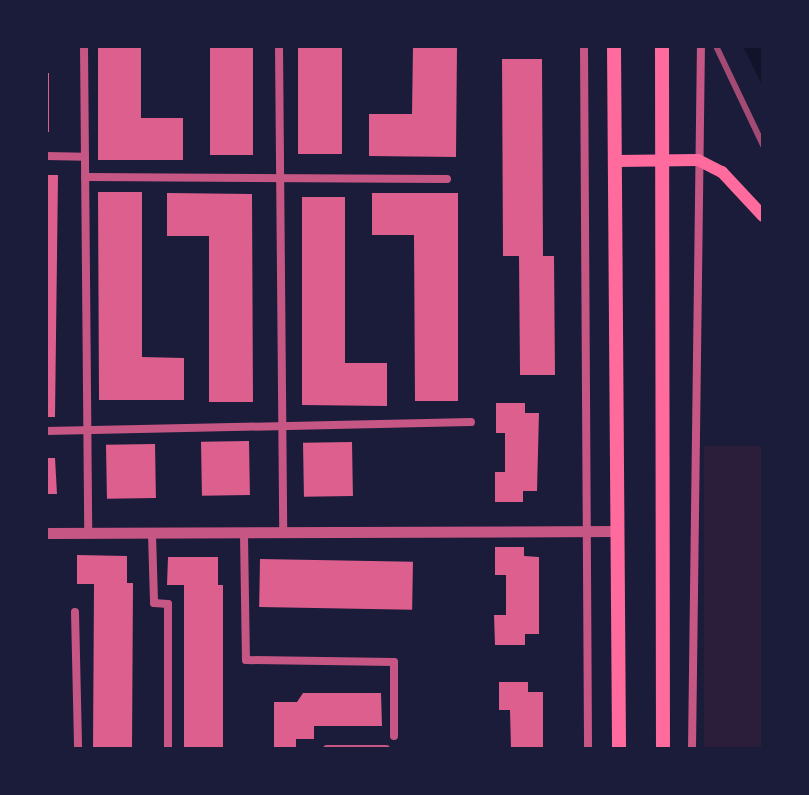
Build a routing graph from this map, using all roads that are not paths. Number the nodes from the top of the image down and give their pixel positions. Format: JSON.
{"nodes":[{"id":1,"x":84,"y":46,"type":"edge"},
{"id":2,"x":279,"y":46,"type":"edge"},
{"id":3,"x":584,"y":46,"type":"edge"},
{"id":4,"x":614,"y":46,"type":"edge"},
{"id":5,"x":662,"y":46,"type":"edge"},
{"id":6,"x":701,"y":46,"type":"edge"},
{"id":7,"x":46,"y":156,"type":"edge"},
{"id":8,"x":85,"y":157,"type":"junction"},
{"id":9,"x":662,"y":160,"type":"junction"},
{"id":10,"x":698,"y":160,"type":"junction"},
{"id":11,"x":616,"y":161,"type":"junction"},
{"id":12,"x":85,"y":177,"type":"junction"},
{"id":13,"x":447,"y":179,"type":"dead end"},
{"id":14,"x":281,"y":180,"type":"junction"},
{"id":15,"x":763,"y":216,"type":"edge"},
{"id":16,"x":471,"y":422,"type":"dead end"},
{"id":17,"x":283,"y":425,"type":"junction"},
{"id":18,"x":46,"y":431,"type":"edge"},
{"id":19,"x":87,"y":432,"type":"junction"},
{"id":20,"x":588,"y":531,"type":"junction"},
{"id":21,"x":618,"y":531,"type":"junction"},
{"id":22,"x":46,"y":533,"type":"edge"},
{"id":23,"x":88,"y":533,"type":"junction"},
{"id":24,"x":152,"y":534,"type":"junction"},
{"id":25,"x":283,"y":534,"type":"junction"},
{"id":26,"x":244,"y":535,"type":"junction"},
{"id":27,"x":75,"y":612,"type":"dead end"},
{"id":28,"x":394,"y":736,"type":"dead end"},
{"id":29,"x":78,"y":749,"type":"edge"},
{"id":30,"x":168,"y":749,"type":"edge"},
{"id":31,"x":327,"y":749,"type":"edge"},
{"id":32,"x":386,"y":749,"type":"edge"},
{"id":33,"x":588,"y":749,"type":"edge"},
{"id":34,"x":619,"y":749,"type":"edge"},
{"id":35,"x":663,"y":749,"type":"edge"},
{"id":36,"x":692,"y":749,"type":"edge"}],
"edges":[{"from":1,"to":8,"type":"street"},
{"from":2,"to":14,"type":"street"},
{"from":3,"to":20,"type":"street"},
{"from":4,"to":11,"type":"main road"},
{"from":5,"to":9,"type":"main road"},
{"from":6,"to":10,"type":"street"},
{"from":7,"to":8,"type":"street"},
{"from":8,"to":12,"type":"street"},
{"from":9,"to":10,"type":"main road"},
{"from":9,"to":11,"type":"main road"},
{"from":9,"to":35,"type":"main road"},
{"from":10,"to":15,"type":"main road"},
{"from":10,"to":36,"type":"street"},
{"from":11,"to":21,"type":"main road"},
{"from":12,"to":14,"type":"street"},
{"from":12,"to":19,"type":"street"},
{"from":13,"to":14,"type":"street"},
{"from":14,"to":17,"type":"street"},
{"from":16,"to":17,"type":"street"},
{"from":17,"to":19,"type":"street"},
{"from":17,"to":25,"type":"street"},
{"from":18,"to":19,"type":"street"},
{"from":19,"to":23,"type":"street"},
{"from":20,"to":21,"type":"street"},
{"from":20,"to":25,"type":"street"},
{"from":20,"to":33,"type":"street"},
{"from":21,"to":34,"type":"main road"},
{"from":22,"to":23,"type":"street"},
{"from":23,"to":24,"type":"street"},
{"from":24,"to":26,"type":"street"},
{"from":24,"to":30,"type":"street"},
{"from":25,"to":26,"type":"street"},
{"from":26,"to":28,"type":"street"},
{"from":27,"to":29,"type":"street"},
{"from":31,"to":32,"type":"street"}]}
